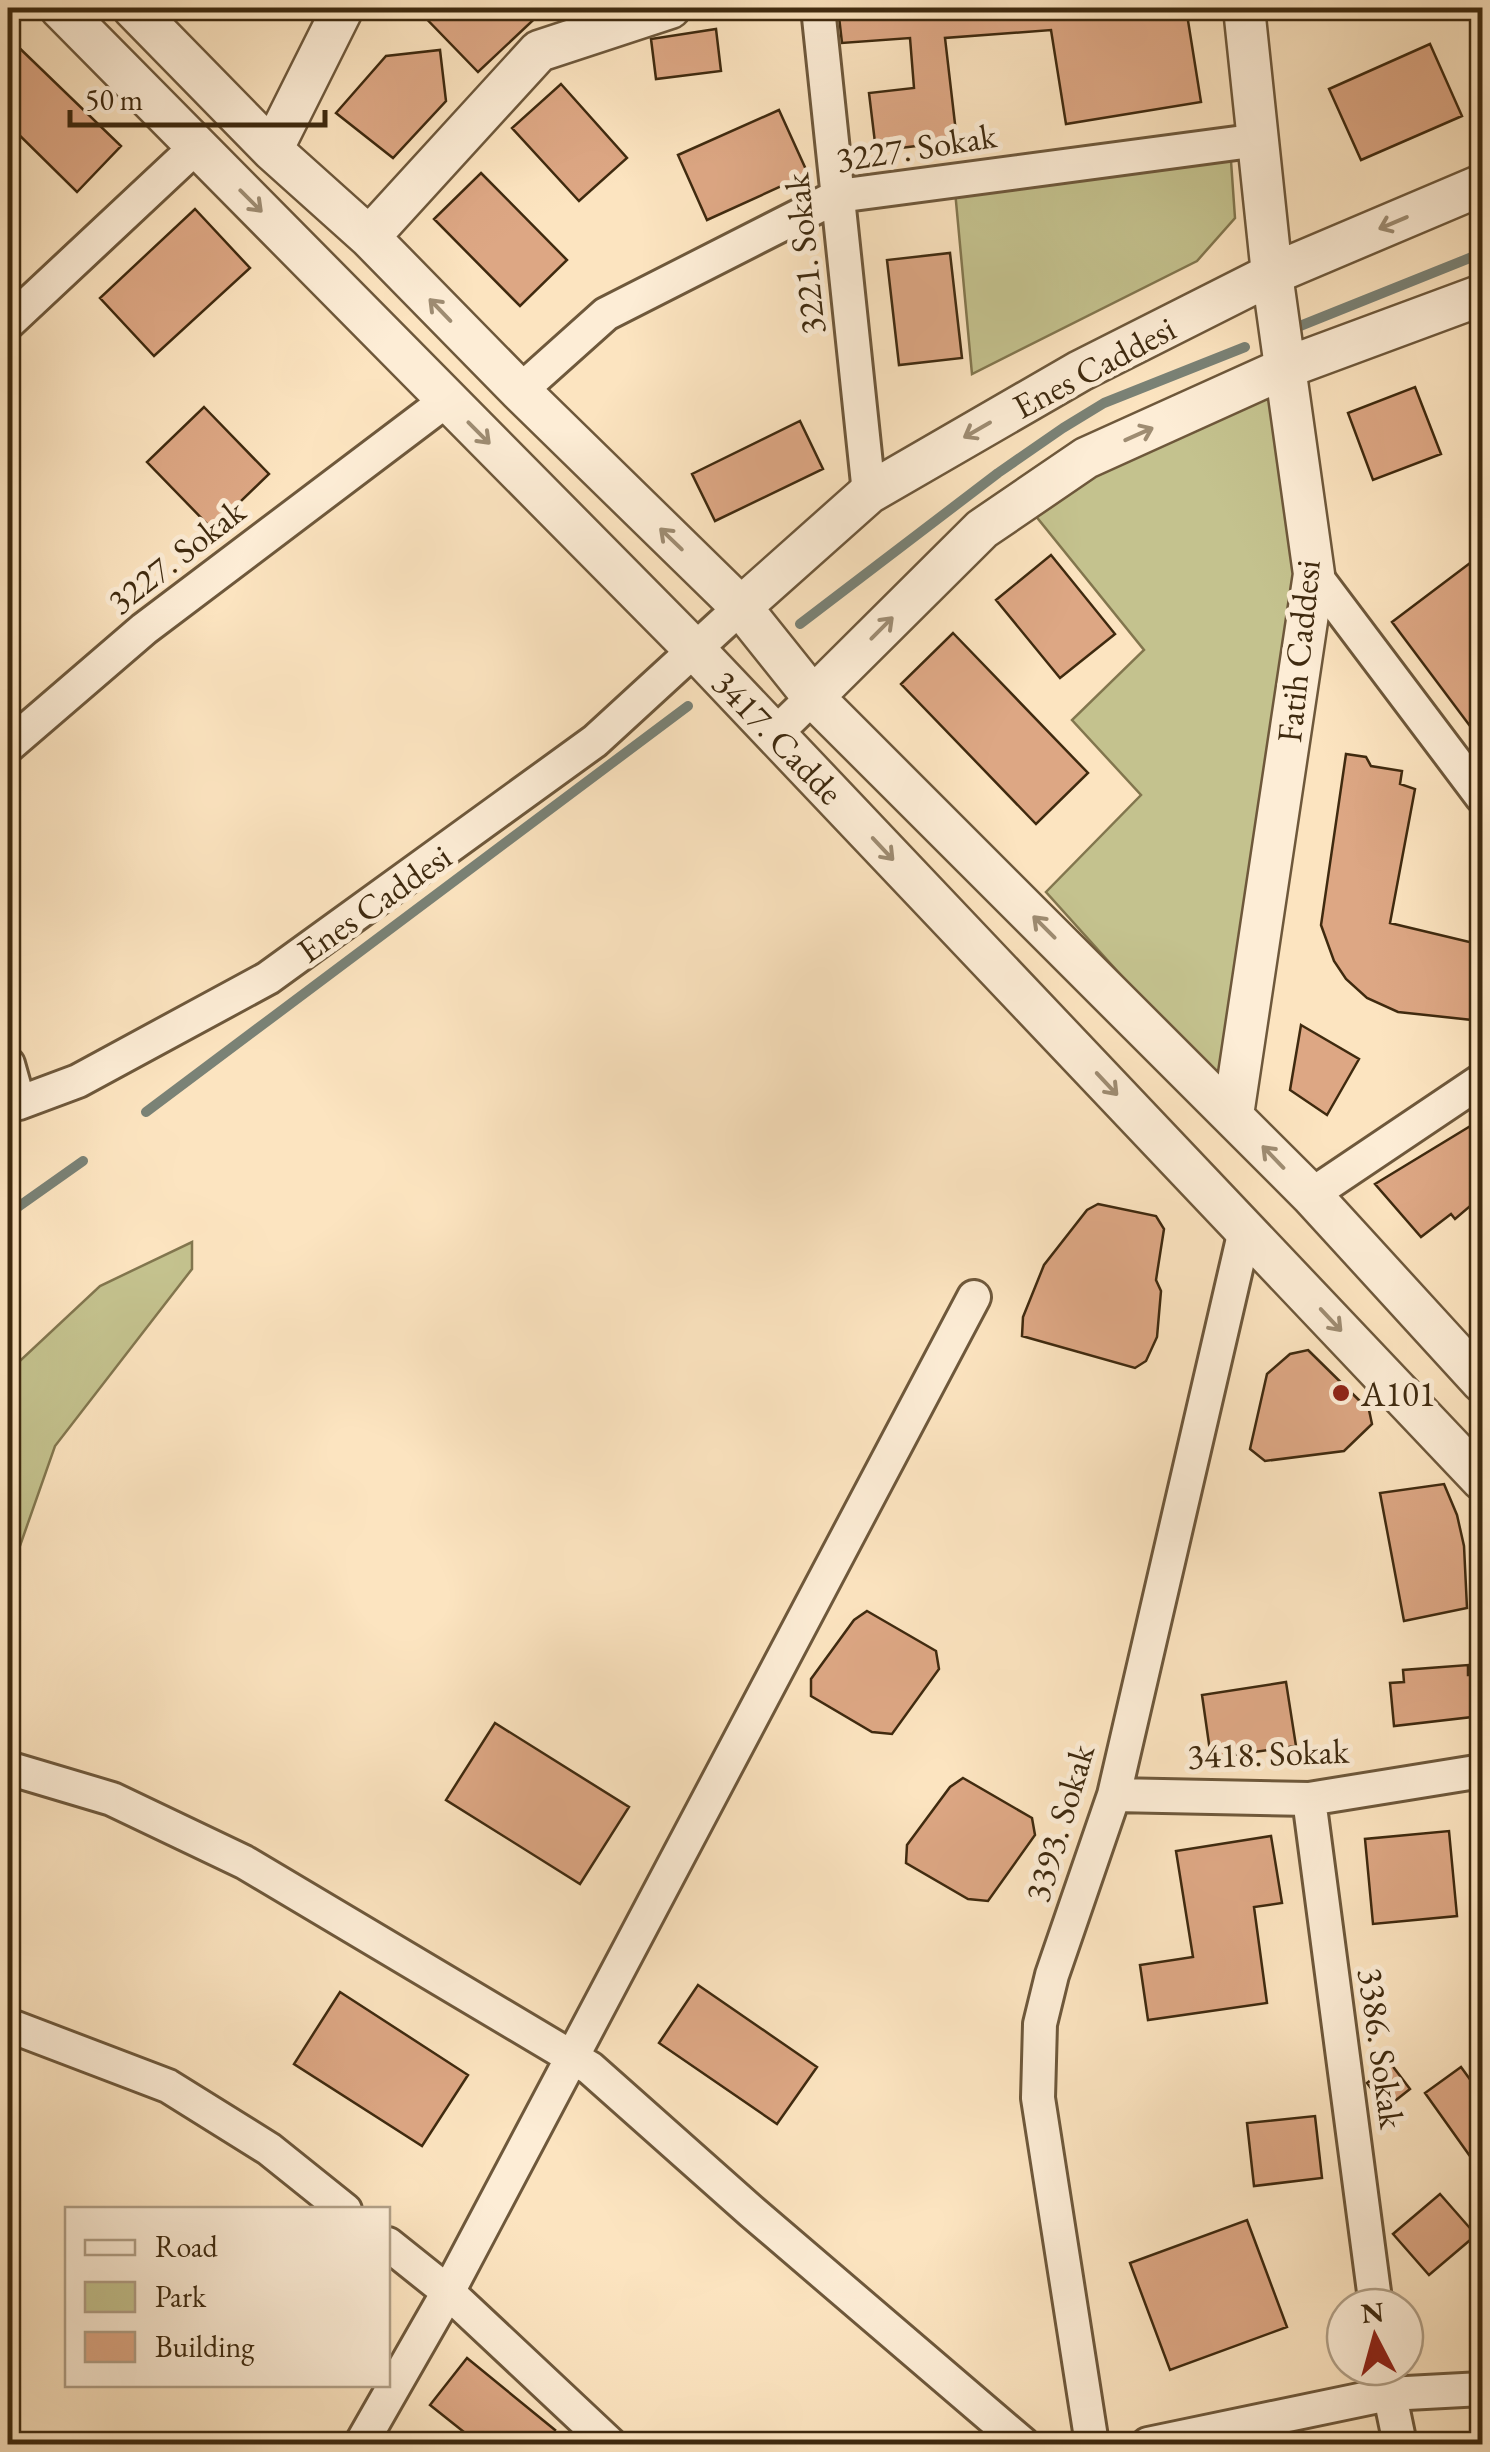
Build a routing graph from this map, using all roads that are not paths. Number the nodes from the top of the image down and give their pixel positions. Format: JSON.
{"nodes":[{"id":1,"x":60,"y":8,"type":"edge"},
{"id":2,"x":133,"y":8,"type":"edge"},
{"id":3,"x":343,"y":8,"type":"edge"},
{"id":4,"x":670,"y":8,"type":"edge"},
{"id":5,"x":818,"y":8,"type":"edge"},
{"id":6,"x":1244,"y":8,"type":"edge"},
{"id":7,"x":1259,"y":140,"type":"junction"},
{"id":8,"x":197,"y":146,"type":"junction"},
{"id":9,"x":272,"y":150,"type":"junction"},
{"id":10,"x":1482,"y":185,"type":"edge"},
{"id":11,"x":838,"y":196,"type":"junction"},
{"id":12,"x":369,"y":237,"type":"junction"},
{"id":13,"x":1272,"y":274,"type":"junction"},
{"id":14,"x":1482,"y":295,"type":"edge"},
{"id":15,"x":8,"y":323,"type":"edge"},
{"id":16,"x":1285,"y":368,"type":"junction"},
{"id":17,"x":520,"y":391,"type":"junction"},
{"id":18,"x":446,"y":400,"type":"junction"},
{"id":19,"x":869,"y":493,"type":"junction"},
{"id":20,"x":1314,"y":574,"type":"junction"},
{"id":21,"x":741,"y":607,"type":"junction"},
{"id":22,"x":696,"y":651,"type":"junction"},
{"id":23,"x":813,"y":697,"type":"junction"},
{"id":24,"x":775,"y":734,"type":"junction"},
{"id":25,"x":8,"y":746,"type":"edge"},
{"id":26,"x":1482,"y":797,"type":"edge"},
{"id":27,"x":8,"y":1064,"type":"edge"},
{"id":28,"x":1482,"y":1080,"type":"edge"},
{"id":29,"x":1232,"y":1115,"type":"junction"},
{"id":30,"x":1310,"y":1195,"type":"junction"},
{"id":31,"x":1245,"y":1230,"type":"junction"},
{"id":32,"x":974,"y":1297,"type":"dead end"},
{"id":33,"x":1482,"y":1382,"type":"edge"},
{"id":34,"x":1482,"y":1480,"type":"edge"},
{"id":35,"x":8,"y":1768,"type":"edge"},
{"id":36,"x":1482,"y":1771,"type":"edge"},
{"id":37,"x":1114,"y":1795,"type":"junction"},
{"id":38,"x":1309,"y":1798,"type":"junction"},
{"id":39,"x":8,"y":2025,"type":"edge"},
{"id":40,"x":572,"y":2057,"type":"junction"},
{"id":41,"x":341,"y":2207,"type":"edge"},
{"id":42,"x":390,"y":2246,"type":"edge"},
{"id":43,"x":1373,"y":2287,"type":"edge"},
{"id":44,"x":448,"y":2292,"type":"junction"},
{"id":45,"x":1425,"y":2384,"type":"edge"},
{"id":46,"x":1363,"y":2387,"type":"edge"},
{"id":47,"x":1387,"y":2387,"type":"edge"},
{"id":48,"x":1482,"y":2388,"type":"edge"},
{"id":49,"x":361,"y":2444,"type":"edge"},
{"id":50,"x":610,"y":2444,"type":"edge"},
{"id":51,"x":1024,"y":2444,"type":"edge"},
{"id":52,"x":1092,"y":2444,"type":"edge"},
{"id":53,"x":1148,"y":2444,"type":"edge"},
{"id":54,"x":1400,"y":2444,"type":"edge"}],
"edges":[{"from":1,"to":8,"type":"street","name":"3417. Cadde"},
{"from":2,"to":9,"type":"street","name":"3417. Cadde"},
{"from":3,"to":9,"type":"street"},
{"from":4,"to":12,"type":"street"},
{"from":5,"to":11,"type":"street","name":"3221. Sokak"},
{"from":6,"to":7,"type":"street","name":"Fatih Caddesi"},
{"from":7,"to":11,"type":"street","name":"3227. Sokak"},
{"from":7,"to":13,"type":"street","name":"Fatih Caddesi"},
{"from":8,"to":15,"type":"street"},
{"from":8,"to":18,"type":"street","name":"3417. Cadde","one_way":true},
{"from":9,"to":12,"type":"street","name":"3417. Cadde"},
{"from":10,"to":13,"type":"street","name":"Enes Caddesi","one_way":true},
{"from":11,"to":17,"type":"street","name":"3227. Sokak"},
{"from":11,"to":19,"type":"street","name":"3221. Sokak"},
{"from":17,"to":12,"type":"street","name":"3417. Cadde","one_way":true},
{"from":13,"to":16,"type":"street","name":"Fatih Caddesi"},
{"from":13,"to":19,"type":"street","name":"Enes Caddesi","one_way":true},
{"from":14,"to":16,"type":"street"},
{"from":16,"to":20,"type":"street","name":"Fatih Caddesi"},
{"from":23,"to":16,"type":"street","one_way":true},
{"from":21,"to":17,"type":"street","name":"3417. Cadde","one_way":true},
{"from":18,"to":22,"type":"street","name":"3417. Cadde","one_way":true},
{"from":18,"to":25,"type":"street","name":"3227. Sokak"},
{"from":19,"to":21,"type":"street","name":"Enes Caddesi"},
{"from":20,"to":26,"type":"street"},
{"from":20,"to":29,"type":"street","name":"Fatih Caddesi"},
{"from":21,"to":22,"type":"street","name":"Enes Caddesi"},
{"from":21,"to":23,"type":"street","name":"3417. Cadde"},
{"from":22,"to":24,"type":"street","name":"3417. Cadde"},
{"from":22,"to":27,"type":"street","name":"Enes Caddesi"},
{"from":23,"to":24,"type":"street"},
{"from":29,"to":23,"type":"street","name":"3417. Cadde","one_way":true},
{"from":24,"to":31,"type":"street","name":"3417. Cadde","one_way":true},
{"from":28,"to":30,"type":"street"},
{"from":30,"to":29,"type":"street","name":"3417. Cadde","one_way":true},
{"from":30,"to":33,"type":"street","name":"3417. Cadde"},
{"from":31,"to":34,"type":"street","name":"3417. Cadde","one_way":true},
{"from":31,"to":37,"type":"street","name":"3393. Sokak"},
{"from":32,"to":40,"type":"street"},
{"from":35,"to":40,"type":"street"},
{"from":36,"to":38,"type":"street","name":"3418. Sokak"},
{"from":37,"to":38,"type":"street","name":"3418. Sokak"},
{"from":37,"to":52,"type":"street","name":"3393. Sokak"},
{"from":38,"to":43,"type":"street","name":"3386. Sokak"},
{"from":39,"to":41,"type":"street"},
{"from":40,"to":44,"type":"street"},
{"from":40,"to":51,"type":"street"},
{"from":42,"to":44,"type":"street"},
{"from":44,"to":49,"type":"street"},
{"from":44,"to":50,"type":"street"},
{"from":45,"to":48,"type":"street"},
{"from":46,"to":53,"type":"street"},
{"from":47,"to":54,"type":"street"}]}
